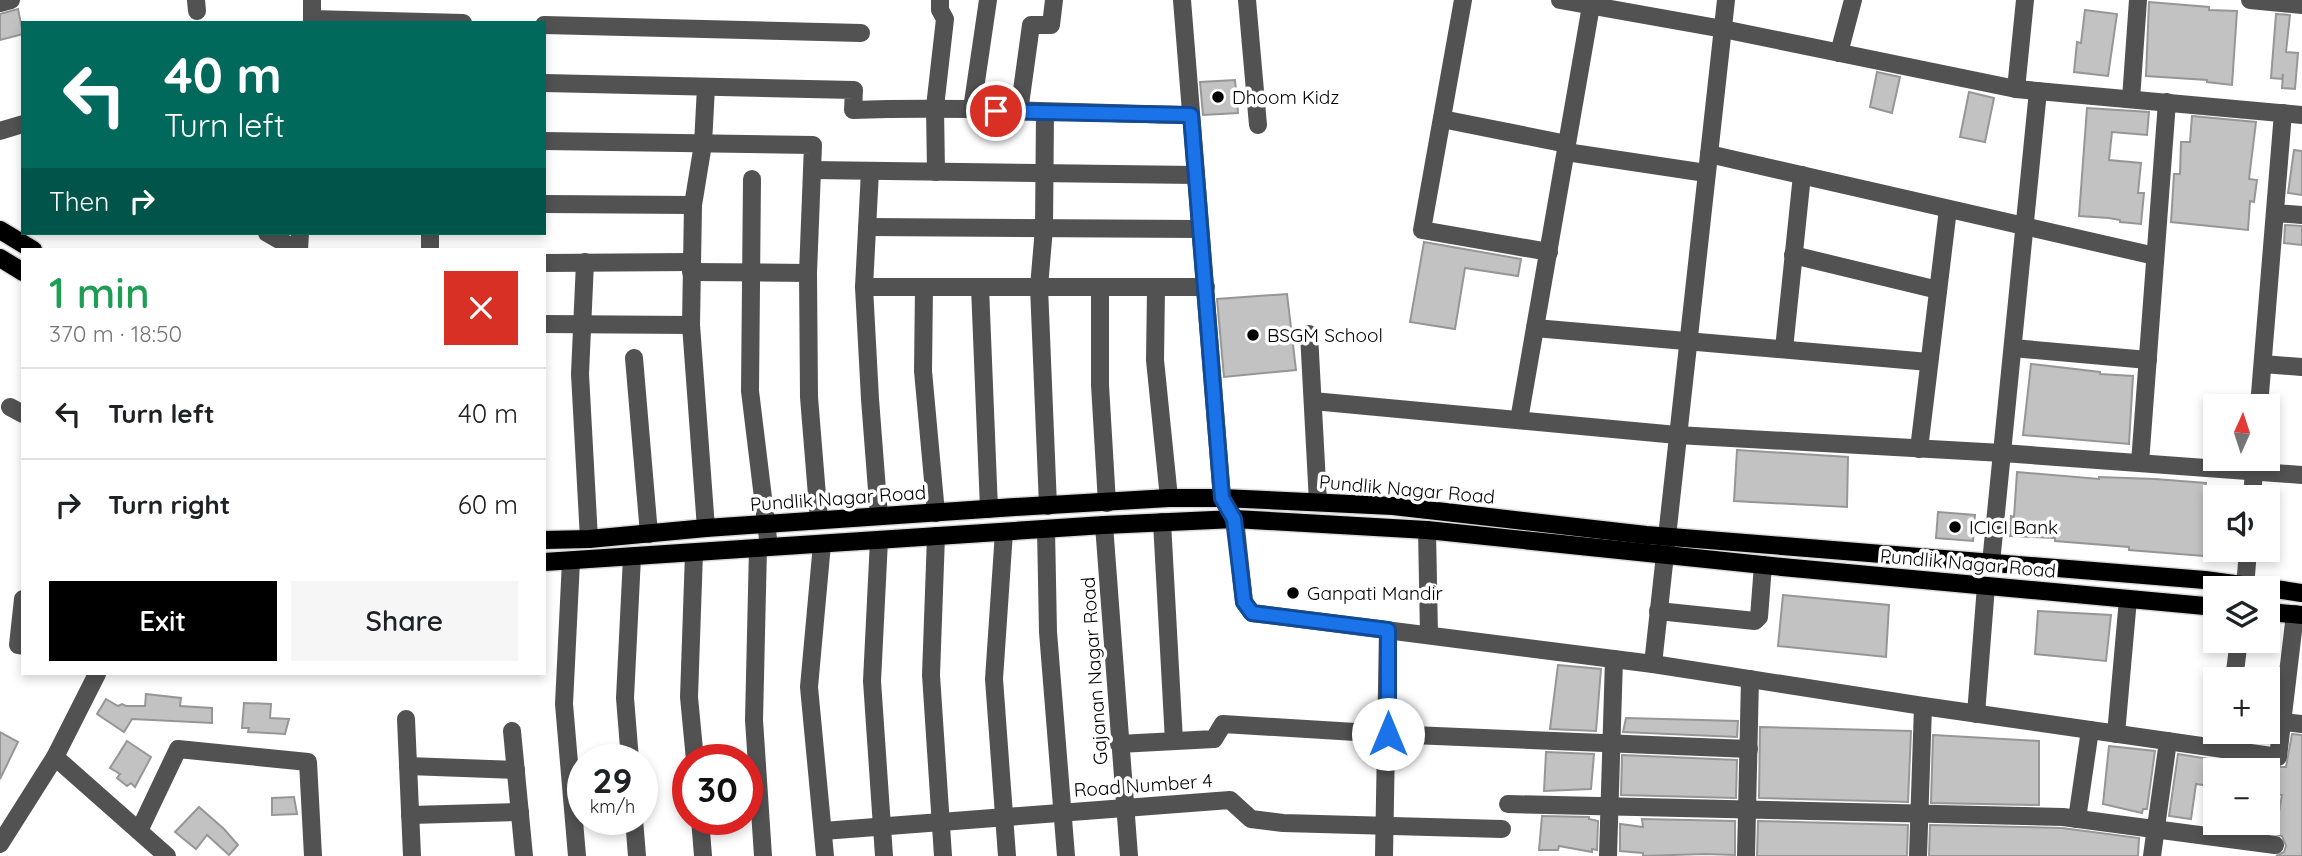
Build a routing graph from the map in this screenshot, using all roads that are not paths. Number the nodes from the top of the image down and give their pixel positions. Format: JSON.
{"nodes":[{"id":1,"x":11,"y":0,"type":"edge"},
{"id":2,"x":312,"y":0,"type":"edge"},
{"id":3,"x":940,"y":0,"type":"edge"},
{"id":4,"x":988,"y":0,"type":"edge"},
{"id":5,"x":1054,"y":0,"type":"edge"},
{"id":6,"x":1182,"y":0,"type":"edge"},
{"id":7,"x":1247,"y":0,"type":"edge"},
{"id":8,"x":1463,"y":0,"type":"edge"},
{"id":9,"x":1560,"y":0,"type":"edge"},
{"id":10,"x":1726,"y":0,"type":"edge"},
{"id":11,"x":1853,"y":0,"type":"edge"},
{"id":12,"x":2025,"y":0,"type":"edge"},
{"id":13,"x":2138,"y":0,"type":"edge"},
{"id":14,"x":2250,"y":0,"type":"edge"},
{"id":15,"x":0,"y":2,"type":"edge"},
{"id":16,"x":1592,"y":3,"type":"edge"},
{"id":17,"x":2302,"y":5,"type":"edge"},
{"id":18,"x":312,"y":21,"type":"edge"},
{"id":19,"x":546,"y":25,"type":"edge"},
{"id":20,"x":1723,"y":29,"type":"junction"},
{"id":21,"x":861,"y":33,"type":"dead end"},
{"id":22,"x":1839,"y":53,"type":"junction"},
{"id":23,"x":546,"y":83,"type":"edge"},
{"id":24,"x":706,"y":87,"type":"junction"},
{"id":25,"x":2016,"y":89,"type":"junction"},
{"id":26,"x":2038,"y":91,"type":"junction"},
{"id":27,"x":2131,"y":99,"type":"junction"},
{"id":28,"x":2167,"y":103,"type":"junction"},
{"id":29,"x":935,"y":107,"type":"junction"},
{"id":30,"x":972,"y":109,"type":"junction"},
{"id":31,"x":1019,"y":112,"type":"junction"},
{"id":32,"x":1045,"y":112,"type":"junction"},
{"id":33,"x":2283,"y":113,"type":"junction"},
{"id":34,"x":2302,"y":114,"type":"edge"},
{"id":35,"x":1191,"y":115,"type":"junction"},
{"id":36,"x":1442,"y":119,"type":"junction"},
{"id":37,"x":21,"y":125,"type":"edge"},
{"id":38,"x":1258,"y":125,"type":"dead end"},
{"id":39,"x":0,"y":131,"type":"edge"},
{"id":40,"x":546,"y":141,"type":"edge"},
{"id":41,"x":703,"y":145,"type":"junction"},
{"id":42,"x":1566,"y":148,"type":"junction"},
{"id":43,"x":1709,"y":153,"type":"junction"},
{"id":44,"x":812,"y":170,"type":"junction"},
{"id":45,"x":870,"y":171,"type":"junction"},
{"id":46,"x":936,"y":172,"type":"junction"},
{"id":47,"x":1044,"y":173,"type":"junction"},
{"id":48,"x":1706,"y":173,"type":"junction"},
{"id":49,"x":1196,"y":175,"type":"junction"},
{"id":50,"x":1802,"y":175,"type":"junction"},
{"id":51,"x":752,"y":179,"type":"dead end"},
{"id":52,"x":546,"y":204,"type":"edge"},
{"id":53,"x":693,"y":205,"type":"junction"},
{"id":54,"x":1948,"y":209,"type":"junction"},
{"id":55,"x":2275,"y":213,"type":"junction"},
{"id":56,"x":2302,"y":215,"type":"edge"},
{"id":57,"x":2025,"y":226,"type":"junction"},
{"id":58,"x":867,"y":227,"type":"junction"},
{"id":59,"x":1044,"y":228,"type":"junction"},
{"id":60,"x":1200,"y":229,"type":"junction"},
{"id":61,"x":0,"y":230,"type":"edge"},
{"id":62,"x":271,"y":235,"type":"edge"},
{"id":63,"x":30,"y":248,"type":"edge"},
{"id":64,"x":294,"y":248,"type":"edge"},
{"id":65,"x":1549,"y":252,"type":"junction"},
{"id":66,"x":1794,"y":255,"type":"junction"},
{"id":67,"x":2155,"y":256,"type":"junction"},
{"id":68,"x":0,"y":258,"type":"edge"},
{"id":69,"x":585,"y":262,"type":"junction"},
{"id":70,"x":546,"y":263,"type":"edge"},
{"id":71,"x":691,"y":267,"type":"junction"},
{"id":72,"x":21,"y":271,"type":"edge"},
{"id":73,"x":752,"y":273,"type":"junction"},
{"id":74,"x":808,"y":273,"type":"junction"},
{"id":75,"x":864,"y":287,"type":"junction"},
{"id":76,"x":980,"y":287,"type":"junction"},
{"id":77,"x":1040,"y":287,"type":"junction"},
{"id":78,"x":1100,"y":287,"type":"junction"},
{"id":79,"x":1206,"y":287,"type":"junction"},
{"id":80,"x":924,"y":288,"type":"junction"},
{"id":81,"x":1156,"y":288,"type":"junction"},
{"id":82,"x":1938,"y":290,"type":"junction"},
{"id":83,"x":546,"y":324,"type":"edge"},
{"id":84,"x":582,"y":325,"type":"junction"},
{"id":85,"x":691,"y":325,"type":"junction"},
{"id":86,"x":1535,"y":328,"type":"junction"},
{"id":87,"x":1309,"y":334,"type":"dead end"},
{"id":88,"x":1688,"y":341,"type":"junction"},
{"id":89,"x":2012,"y":348,"type":"junction"},
{"id":90,"x":1784,"y":349,"type":"junction"},
{"id":91,"x":634,"y":358,"type":"dead end"},
{"id":92,"x":2148,"y":360,"type":"junction"},
{"id":93,"x":1929,"y":362,"type":"junction"},
{"id":94,"x":2263,"y":364,"type":"junction"},
{"id":95,"x":2302,"y":367,"type":"edge"},
{"id":96,"x":2260,"y":394,"type":"edge"},
{"id":97,"x":1313,"y":401,"type":"junction"},
{"id":98,"x":1519,"y":420,"type":"junction"},
{"id":99,"x":1677,"y":435,"type":"junction"},
{"id":100,"x":1919,"y":449,"type":"junction"},
{"id":101,"x":2002,"y":453,"type":"junction"},
{"id":102,"x":2140,"y":464,"type":"junction"},
{"id":103,"x":2203,"y":465,"type":"edge"},
{"id":104,"x":2280,"y":470,"type":"edge"},
{"id":105,"x":2302,"y":475,"type":"edge"},
{"id":106,"x":1169,"y":498,"type":"junction"},
{"id":107,"x":1222,"y":498,"type":"junction"},
{"id":108,"x":1318,"y":502,"type":"junction"},
{"id":109,"x":1107,"y":503,"type":"junction"},
{"id":110,"x":1048,"y":506,"type":"junction"},
{"id":111,"x":989,"y":509,"type":"junction"},
{"id":112,"x":936,"y":513,"type":"junction"},
{"id":113,"x":879,"y":516,"type":"junction"},
{"id":114,"x":1234,"y":519,"type":"junction"},
{"id":115,"x":819,"y":520,"type":"junction"},
{"id":116,"x":1162,"y":522,"type":"junction"},
{"id":117,"x":767,"y":525,"type":"junction"},
{"id":118,"x":1104,"y":525,"type":"junction"},
{"id":119,"x":706,"y":528,"type":"junction"},
{"id":120,"x":1046,"y":529,"type":"junction"},
{"id":121,"x":1427,"y":530,"type":"junction"},
{"id":122,"x":1004,"y":532,"type":"junction"},
{"id":123,"x":649,"y":534,"type":"junction"},
{"id":124,"x":936,"y":536,"type":"junction"},
{"id":125,"x":1666,"y":536,"type":"junction"},
{"id":126,"x":589,"y":539,"type":"junction"},
{"id":127,"x":546,"y":540,"type":"edge"},
{"id":128,"x":879,"y":540,"type":"junction"},
{"id":129,"x":822,"y":544,"type":"junction"},
{"id":130,"x":764,"y":548,"type":"junction"},
{"id":131,"x":694,"y":553,"type":"junction"},
{"id":132,"x":1664,"y":555,"type":"junction"},
{"id":133,"x":632,"y":557,"type":"junction"},
{"id":134,"x":571,"y":561,"type":"junction"},
{"id":135,"x":546,"y":562,"type":"edge"},
{"id":136,"x":1991,"y":563,"type":"junction"},
{"id":137,"x":1763,"y":565,"type":"junction"},
{"id":138,"x":2203,"y":580,"type":"edge"},
{"id":139,"x":1986,"y":586,"type":"junction"},
{"id":140,"x":2280,"y":590,"type":"edge"},
{"id":141,"x":2302,"y":593,"type":"edge"},
{"id":142,"x":2128,"y":599,"type":"junction"},
{"id":143,"x":2203,"y":606,"type":"edge"},
{"id":144,"x":1658,"y":611,"type":"junction"},
{"id":145,"x":2280,"y":613,"type":"edge"},
{"id":146,"x":2298,"y":615,"type":"edge"},
{"id":147,"x":21,"y":617,"type":"edge"},
{"id":148,"x":1388,"y":630,"type":"junction"},
{"id":149,"x":1429,"y":635,"type":"junction"},
{"id":150,"x":21,"y":646,"type":"edge"},
{"id":151,"x":1614,"y":659,"type":"junction"},
{"id":152,"x":1653,"y":664,"type":"junction"},
{"id":153,"x":96,"y":675,"type":"edge"},
{"id":154,"x":1750,"y":680,"type":"junction"},
{"id":155,"x":2294,"y":690,"type":"edge"},
{"id":156,"x":1923,"y":706,"type":"junction"},
{"id":157,"x":1976,"y":714,"type":"junction"},
{"id":158,"x":406,"y":719,"type":"dead end"},
{"id":159,"x":2283,"y":722,"type":"junction"},
{"id":160,"x":2302,"y":724,"type":"edge"},
{"id":161,"x":2090,"y":730,"type":"junction"},
{"id":162,"x":512,"y":731,"type":"dead end"},
{"id":163,"x":1388,"y":734,"type":"junction"},
{"id":164,"x":2116,"y":734,"type":"junction"},
{"id":165,"x":2203,"y":740,"type":"edge"},
{"id":166,"x":1174,"y":741,"type":"junction"},
{"id":167,"x":2168,"y":741,"type":"junction"},
{"id":168,"x":1611,"y":743,"type":"junction"},
{"id":169,"x":2280,"y":743,"type":"edge"},
{"id":170,"x":628,"y":744,"type":"edge"},
{"id":171,"x":693,"y":744,"type":"edge"},
{"id":172,"x":1119,"y":744,"type":"junction"},
{"id":173,"x":2239,"y":744,"type":"edge"},
{"id":174,"x":2280,"y":744,"type":"edge"},
{"id":175,"x":1748,"y":749,"type":"junction"},
{"id":176,"x":55,"y":757,"type":"junction"},
{"id":177,"x":408,"y":766,"type":"junction"},
{"id":178,"x":516,"y":770,"type":"junction"},
{"id":179,"x":1508,"y":804,"type":"dead end"},
{"id":180,"x":1609,"y":806,"type":"junction"},
{"id":181,"x":1125,"y":807,"type":"junction"},
{"id":182,"x":1747,"y":809,"type":"junction"},
{"id":183,"x":1064,"y":812,"type":"junction"},
{"id":184,"x":520,"y":813,"type":"junction"},
{"id":185,"x":1920,"y":813,"type":"junction"},
{"id":186,"x":410,"y":815,"type":"junction"},
{"id":187,"x":1004,"y":817,"type":"junction"},
{"id":188,"x":2077,"y":819,"type":"junction"},
{"id":189,"x":941,"y":821,"type":"junction"},
{"id":190,"x":1385,"y":825,"type":"junction"},
{"id":191,"x":882,"y":826,"type":"junction"},
{"id":192,"x":1502,"y":829,"type":"dead end"},
{"id":193,"x":2156,"y":830,"type":"junction"},
{"id":194,"x":139,"y":831,"type":"junction"},
{"id":195,"x":823,"y":831,"type":"junction"},
{"id":196,"x":635,"y":835,"type":"edge"},
{"id":197,"x":701,"y":835,"type":"edge"},
{"id":198,"x":0,"y":844,"type":"edge"},
{"id":199,"x":2275,"y":845,"type":"dead end"},
{"id":200,"x":155,"y":852,"type":"edge"},
{"id":201,"x":313,"y":856,"type":"edge"},
{"id":202,"x":412,"y":856,"type":"edge"},
{"id":203,"x":524,"y":856,"type":"edge"},
{"id":204,"x":577,"y":856,"type":"edge"},
{"id":205,"x":637,"y":856,"type":"edge"},
{"id":206,"x":703,"y":856,"type":"edge"},
{"id":207,"x":763,"y":856,"type":"edge"},
{"id":208,"x":825,"y":856,"type":"edge"},
{"id":209,"x":884,"y":856,"type":"edge"},
{"id":210,"x":943,"y":856,"type":"edge"},
{"id":211,"x":1007,"y":856,"type":"edge"},
{"id":212,"x":1066,"y":856,"type":"edge"},
{"id":213,"x":1129,"y":856,"type":"edge"},
{"id":214,"x":1384,"y":856,"type":"edge"},
{"id":215,"x":1608,"y":856,"type":"edge"},
{"id":216,"x":1746,"y":856,"type":"edge"},
{"id":217,"x":1918,"y":856,"type":"edge"},
{"id":218,"x":2152,"y":856,"type":"edge"}],
"edges":[{"from":1,"to":15,"type":"street"},
{"from":2,"to":18,"type":"street"},
{"from":3,"to":29,"type":"street"},
{"from":4,"to":30,"type":"street"},
{"from":5,"to":31,"type":"street"},
{"from":6,"to":35,"type":"street"},
{"from":7,"to":38,"type":"street"},
{"from":8,"to":36,"type":"street"},
{"from":9,"to":16,"type":"street"},
{"from":10,"to":20,"type":"street"},
{"from":11,"to":22,"type":"street"},
{"from":12,"to":25,"type":"street"},
{"from":13,"to":27,"type":"street"},
{"from":14,"to":17,"type":"street"},
{"from":16,"to":20,"type":"street"},
{"from":16,"to":42,"type":"street"},
{"from":19,"to":21,"type":"street"},
{"from":20,"to":22,"type":"street"},
{"from":20,"to":43,"type":"street"},
{"from":22,"to":25,"type":"street"},
{"from":23,"to":24,"type":"street"},
{"from":24,"to":29,"type":"street"},
{"from":24,"to":41,"type":"street"},
{"from":25,"to":26,"type":"street"},
{"from":26,"to":27,"type":"street"},
{"from":26,"to":57,"type":"street"},
{"from":27,"to":28,"type":"street"},
{"from":28,"to":33,"type":"street"},
{"from":28,"to":67,"type":"street"},
{"from":29,"to":30,"type":"street"},
{"from":29,"to":46,"type":"street"},
{"from":30,"to":31,"type":"street"},
{"from":31,"to":32,"type":"street"},
{"from":32,"to":35,"type":"street"},
{"from":32,"to":47,"type":"street"},
{"from":33,"to":34,"type":"street"},
{"from":33,"to":55,"type":"street"},
{"from":35,"to":49,"type":"street"},
{"from":36,"to":42,"type":"street"},
{"from":36,"to":65,"type":"street"},
{"from":37,"to":39,"type":"street"},
{"from":40,"to":41,"type":"street"},
{"from":41,"to":44,"type":"street"},
{"from":41,"to":53,"type":"street"},
{"from":42,"to":48,"type":"street"},
{"from":42,"to":65,"type":"street"},
{"from":43,"to":48,"type":"street"},
{"from":43,"to":50,"type":"street"},
{"from":44,"to":45,"type":"street"},
{"from":44,"to":74,"type":"street"},
{"from":45,"to":46,"type":"street"},
{"from":45,"to":58,"type":"street"},
{"from":46,"to":47,"type":"street"},
{"from":47,"to":49,"type":"street"},
{"from":47,"to":59,"type":"street"},
{"from":48,"to":88,"type":"street"},
{"from":49,"to":60,"type":"street"},
{"from":50,"to":54,"type":"street"},
{"from":50,"to":66,"type":"street"},
{"from":51,"to":73,"type":"street"},
{"from":52,"to":53,"type":"street"},
{"from":53,"to":71,"type":"street"},
{"from":54,"to":57,"type":"street"},
{"from":54,"to":82,"type":"street"},
{"from":55,"to":56,"type":"street"},
{"from":55,"to":94,"type":"street"},
{"from":57,"to":67,"type":"street"},
{"from":57,"to":89,"type":"street"},
{"from":58,"to":59,"type":"street"},
{"from":58,"to":75,"type":"street"},
{"from":59,"to":60,"type":"street"},
{"from":59,"to":77,"type":"street"},
{"from":60,"to":79,"type":"street"},
{"from":61,"to":63,"type":"main road"},
{"from":62,"to":64,"type":"street"},
{"from":65,"to":86,"type":"street"},
{"from":66,"to":82,"type":"street"},
{"from":66,"to":90,"type":"street"},
{"from":67,"to":92,"type":"street"},
{"from":68,"to":72,"type":"main road"},
{"from":69,"to":70,"type":"street"},
{"from":69,"to":71,"type":"street"},
{"from":69,"to":84,"type":"street"},
{"from":71,"to":73,"type":"street"},
{"from":71,"to":85,"type":"street"},
{"from":73,"to":74,"type":"street"},
{"from":73,"to":117,"type":"street"},
{"from":74,"to":115,"type":"street"},
{"from":75,"to":80,"type":"street"},
{"from":75,"to":113,"type":"street"},
{"from":76,"to":77,"type":"street"},
{"from":76,"to":80,"type":"street"},
{"from":76,"to":111,"type":"street"},
{"from":77,"to":78,"type":"street"},
{"from":77,"to":110,"type":"street"},
{"from":78,"to":81,"type":"street"},
{"from":78,"to":109,"type":"street"},
{"from":79,"to":81,"type":"street"},
{"from":79,"to":107,"type":"street"},
{"from":80,"to":112,"type":"street"},
{"from":81,"to":106,"type":"street"},
{"from":82,"to":93,"type":"street"},
{"from":83,"to":84,"type":"street"},
{"from":84,"to":85,"type":"street"},
{"from":84,"to":126,"type":"street"},
{"from":85,"to":119,"type":"street"},
{"from":86,"to":88,"type":"street"},
{"from":86,"to":98,"type":"street"},
{"from":87,"to":97,"type":"street"},
{"from":88,"to":90,"type":"street"},
{"from":88,"to":99,"type":"street"},
{"from":89,"to":92,"type":"street"},
{"from":89,"to":101,"type":"street"},
{"from":90,"to":93,"type":"street"},
{"from":91,"to":123,"type":"street"},
{"from":92,"to":102,"type":"street"},
{"from":93,"to":100,"type":"street"},
{"from":94,"to":95,"type":"street"},
{"from":94,"to":96,"type":"street"},
{"from":97,"to":98,"type":"street"},
{"from":97,"to":108,"type":"street"},
{"from":98,"to":99,"type":"street"},
{"from":99,"to":100,"type":"street"},
{"from":99,"to":125,"type":"street"},
{"from":100,"to":101,"type":"street"},
{"from":101,"to":102,"type":"street"},
{"from":101,"to":136,"type":"street"},
{"from":102,"to":103,"type":"street"},
{"from":104,"to":105,"type":"street"},
{"from":106,"to":107,"type":"main road","name":"Pundlik Nagar Road"},
{"from":106,"to":109,"type":"main road","name":"Pundlik Nagar Road"},
{"from":107,"to":108,"type":"main road","name":"Pundlik Nagar Road"},
{"from":107,"to":114,"type":"street"},
{"from":108,"to":125,"type":"main road","name":"Pundlik Nagar Road"},
{"from":109,"to":110,"type":"main road","name":"Pundlik Nagar Road"},
{"from":110,"to":111,"type":"main road","name":"Pundlik Nagar Road"},
{"from":111,"to":112,"type":"main road","name":"Pundlik Nagar Road"},
{"from":112,"to":113,"type":"main road","name":"Pundlik Nagar Road"},
{"from":113,"to":115,"type":"main road","name":"Pundlik Nagar Road"},
{"from":114,"to":116,"type":"main road","name":"Pundlik Nagar Road"},
{"from":114,"to":121,"type":"main road","name":"Pundlik Nagar Road"},
{"from":114,"to":148,"type":"street"},
{"from":115,"to":117,"type":"main road","name":"Pundlik Nagar Road"},
{"from":116,"to":118,"type":"main road","name":"Pundlik Nagar Road"},
{"from":116,"to":166,"type":"street"},
{"from":117,"to":119,"type":"main road","name":"Pundlik Nagar Road"},
{"from":117,"to":130,"type":"street"},
{"from":118,"to":120,"type":"main road","name":"Pundlik Nagar Road"},
{"from":118,"to":172,"type":"street","name":"Gajanan Nagar Road"},
{"from":119,"to":123,"type":"main road","name":"Pundlik Nagar Road"},
{"from":120,"to":122,"type":"main road","name":"Pundlik Nagar Road"},
{"from":120,"to":183,"type":"street"},
{"from":121,"to":132,"type":"main road","name":"Pundlik Nagar Road"},
{"from":121,"to":149,"type":"street"},
{"from":122,"to":124,"type":"main road","name":"Pundlik Nagar Road"},
{"from":122,"to":187,"type":"street"},
{"from":123,"to":126,"type":"main road","name":"Pundlik Nagar Road"},
{"from":124,"to":128,"type":"main road","name":"Pundlik Nagar Road"},
{"from":124,"to":189,"type":"street"},
{"from":125,"to":132,"type":"street"},
{"from":125,"to":136,"type":"main road","name":"Pundlik Nagar Road"},
{"from":126,"to":127,"type":"main road","name":"Pundlik Nagar Road"},
{"from":128,"to":129,"type":"main road","name":"Pundlik Nagar Road"},
{"from":128,"to":191,"type":"street"},
{"from":129,"to":130,"type":"main road","name":"Pundlik Nagar Road"},
{"from":129,"to":195,"type":"street"},
{"from":130,"to":131,"type":"main road","name":"Pundlik Nagar Road"},
{"from":130,"to":207,"type":"street"},
{"from":131,"to":133,"type":"main road","name":"Pundlik Nagar Road"},
{"from":131,"to":171,"type":"street"},
{"from":132,"to":137,"type":"main road","name":"Pundlik Nagar Road"},
{"from":132,"to":144,"type":"street"},
{"from":133,"to":134,"type":"main road","name":"Pundlik Nagar Road"},
{"from":133,"to":170,"type":"street"},
{"from":134,"to":135,"type":"main road","name":"Pundlik Nagar Road"},
{"from":134,"to":204,"type":"street"},
{"from":136,"to":138,"type":"main road","name":"Pundlik Nagar Road"},
{"from":137,"to":139,"type":"main road","name":"Pundlik Nagar Road"},
{"from":137,"to":144,"type":"street"},
{"from":139,"to":142,"type":"main road","name":"Pundlik Nagar Road"},
{"from":139,"to":157,"type":"street"},
{"from":140,"to":141,"type":"main road","name":"Pundlik Nagar Road"},
{"from":142,"to":143,"type":"main road","name":"Pundlik Nagar Road"},
{"from":142,"to":164,"type":"street"},
{"from":144,"to":152,"type":"street"},
{"from":145,"to":146,"type":"main road"},
{"from":146,"to":155,"type":"street"},
{"from":147,"to":150,"type":"street"},
{"from":148,"to":149,"type":"street"},
{"from":148,"to":163,"type":"street"},
{"from":149,"to":151,"type":"street"},
{"from":151,"to":152,"type":"street"},
{"from":151,"to":168,"type":"street"},
{"from":152,"to":154,"type":"street"},
{"from":153,"to":176,"type":"street"},
{"from":154,"to":156,"type":"street"},
{"from":154,"to":175,"type":"street"},
{"from":155,"to":159,"type":"street"},
{"from":156,"to":157,"type":"street"},
{"from":156,"to":185,"type":"street"},
{"from":157,"to":161,"type":"street"},
{"from":158,"to":177,"type":"street"},
{"from":159,"to":160,"type":"street"},
{"from":159,"to":169,"type":"street"},
{"from":161,"to":164,"type":"street"},
{"from":161,"to":188,"type":"street"},
{"from":162,"to":178,"type":"street"},
{"from":163,"to":166,"type":"street"},
{"from":163,"to":168,"type":"street"},
{"from":163,"to":190,"type":"street"},
{"from":164,"to":167,"type":"street"},
{"from":165,"to":167,"type":"street"},
{"from":166,"to":172,"type":"street"},
{"from":167,"to":193,"type":"street"},
{"from":168,"to":175,"type":"street"},
{"from":168,"to":180,"type":"street"},
{"from":172,"to":181,"type":"street","name":"Gajanan Nagar Road"},
{"from":173,"to":174,"type":"street"},
{"from":175,"to":182,"type":"street"},
{"from":176,"to":194,"type":"street"},
{"from":176,"to":198,"type":"street"},
{"from":177,"to":178,"type":"street"},
{"from":177,"to":186,"type":"street"},
{"from":178,"to":184,"type":"street"},
{"from":179,"to":180,"type":"street"},
{"from":180,"to":182,"type":"street"},
{"from":180,"to":215,"type":"street"},
{"from":181,"to":183,"type":"street","name":"Road Number 4"},
{"from":181,"to":190,"type":"street","name":"Road Number 4"},
{"from":181,"to":213,"type":"street","name":"Gajanan Nagar Road"},
{"from":182,"to":185,"type":"street"},
{"from":182,"to":216,"type":"street"},
{"from":183,"to":187,"type":"street","name":"Road Number 4"},
{"from":183,"to":212,"type":"street"},
{"from":184,"to":186,"type":"street"},
{"from":184,"to":203,"type":"street"},
{"from":185,"to":188,"type":"street"},
{"from":185,"to":217,"type":"street"},
{"from":186,"to":202,"type":"street"},
{"from":187,"to":189,"type":"street","name":"Road Number 4"},
{"from":187,"to":211,"type":"street"},
{"from":188,"to":193,"type":"street"},
{"from":189,"to":191,"type":"street","name":"Road Number 4"},
{"from":189,"to":210,"type":"street"},
{"from":190,"to":192,"type":"street","name":"Road Number 4"},
{"from":190,"to":214,"type":"street"},
{"from":191,"to":195,"type":"street","name":"Road Number 4"},
{"from":191,"to":209,"type":"street"},
{"from":193,"to":199,"type":"street"},
{"from":193,"to":218,"type":"street"},
{"from":194,"to":200,"type":"street"},
{"from":194,"to":201,"type":"street"},
{"from":195,"to":208,"type":"street"},
{"from":196,"to":205,"type":"street"},
{"from":197,"to":206,"type":"street"}]}
